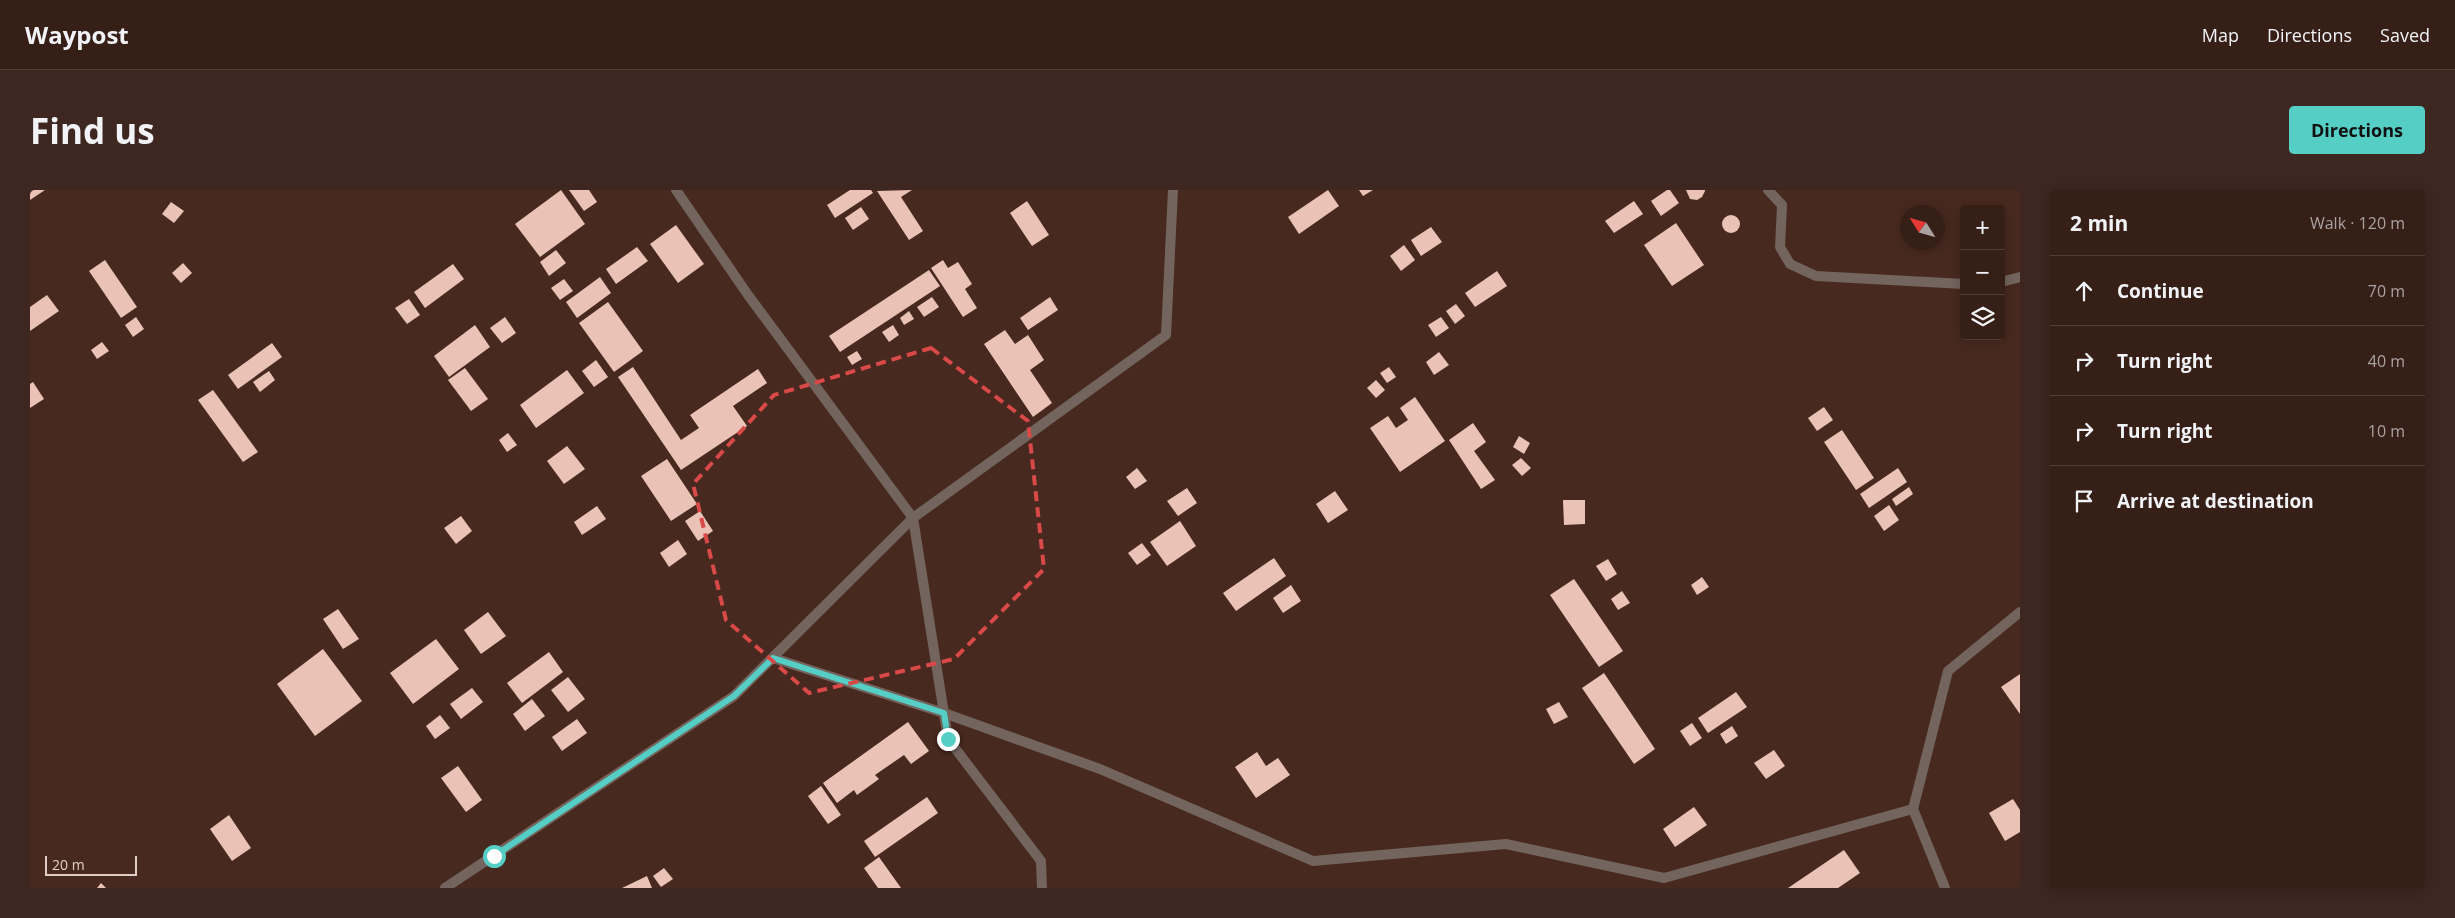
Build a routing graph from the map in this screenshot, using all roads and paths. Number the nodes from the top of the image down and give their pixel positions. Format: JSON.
{"nodes":[{"id":1,"x":676,"y":190,"type":"edge"},
{"id":2,"x":1173,"y":190,"type":"edge"},
{"id":3,"x":1768,"y":190,"type":"edge"},
{"id":4,"x":2020,"y":277,"type":"edge"},
{"id":5,"x":2005,"y":281,"type":"edge"},
{"id":6,"x":1960,"y":284,"type":"edge"},
{"id":7,"x":913,"y":518,"type":"junction"},
{"id":8,"x":2020,"y":612,"type":"edge"},
{"id":9,"x":773,"y":658,"type":"junction"},
{"id":10,"x":944,"y":713,"type":"junction"},
{"id":11,"x":1913,"y":809,"type":"junction"},
{"id":12,"x":445,"y":888,"type":"edge"},
{"id":13,"x":1042,"y":888,"type":"edge"},
{"id":14,"x":1945,"y":888,"type":"edge"}],
"edges":[{"from":1,"to":7,"type":"street"},
{"from":2,"to":7,"type":"street"},
{"from":3,"to":6,"type":"street"},
{"from":4,"to":5,"type":"street"},
{"from":7,"to":9,"type":"street"},
{"from":7,"to":10,"type":"street"},
{"from":8,"to":11,"type":"street"},
{"from":9,"to":10,"type":"street"},
{"from":9,"to":12,"type":"street"},
{"from":10,"to":11,"type":"street"},
{"from":10,"to":13,"type":"street"},
{"from":11,"to":14,"type":"street"}]}
